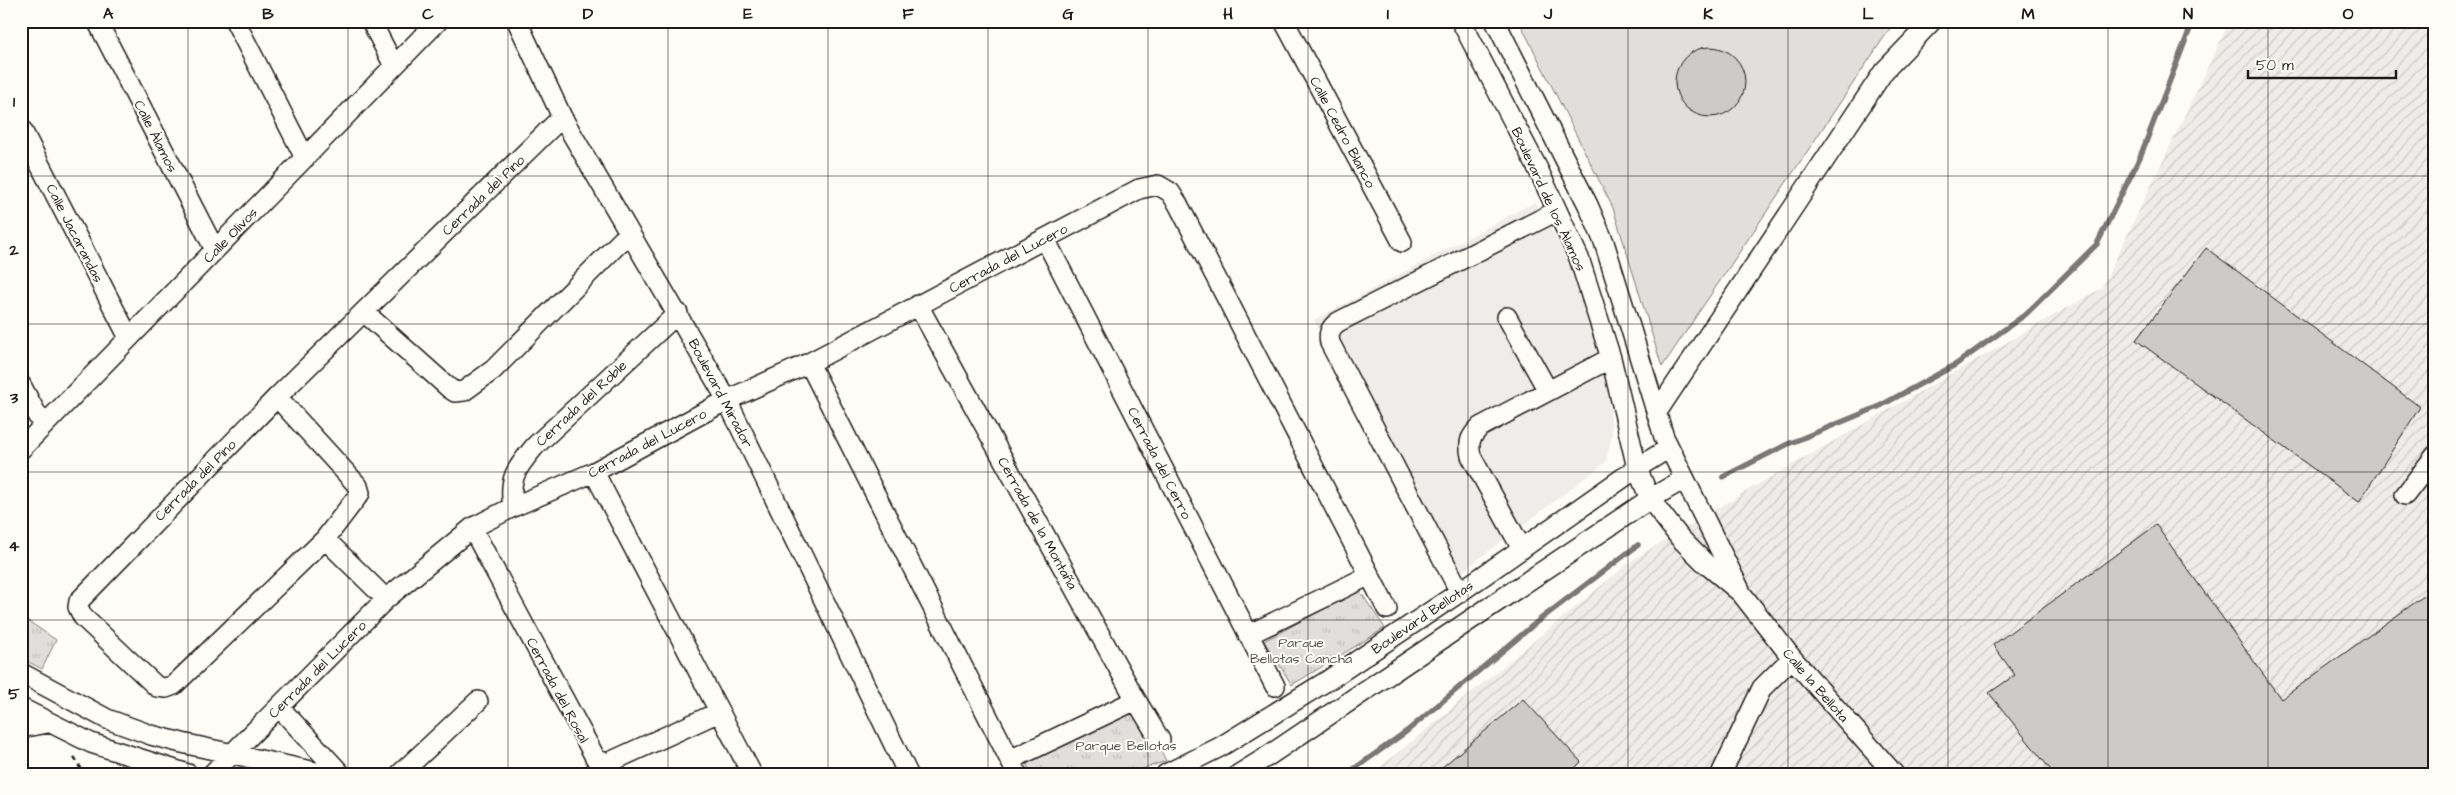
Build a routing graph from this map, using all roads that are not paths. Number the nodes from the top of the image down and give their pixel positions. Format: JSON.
{"nodes":[{"id":1,"x":97,"y":21,"type":"edge"},
{"id":2,"x":235,"y":21,"type":"edge"},
{"id":3,"x":371,"y":21,"type":"edge"},
{"id":4,"x":438,"y":21,"type":"edge"},
{"id":5,"x":517,"y":21,"type":"edge"},
{"id":6,"x":1284,"y":21,"type":"edge"},
{"id":7,"x":1461,"y":21,"type":"edge"},
{"id":8,"x":1495,"y":21,"type":"edge"},
{"id":9,"x":1932,"y":21,"type":"edge"},
{"id":10,"x":394,"y":66,"type":"junction"},
{"id":11,"x":562,"y":117,"type":"junction"},
{"id":12,"x":21,"y":128,"type":"edge"},
{"id":13,"x":305,"y":158,"type":"junction"},
{"id":14,"x":1557,"y":211,"type":"junction"},
{"id":15,"x":629,"y":233,"type":"junction"},
{"id":16,"x":1045,"y":239,"type":"junction"},
{"id":17,"x":1402,"y":242,"type":"dead end"},
{"id":18,"x":215,"y":250,"type":"junction"},
{"id":19,"x":918,"y":305,"type":"junction"},
{"id":20,"x":364,"y":312,"type":"junction"},
{"id":21,"x":678,"y":313,"type":"junction"},
{"id":22,"x":1508,"y":318,"type":"dead end"},
{"id":23,"x":129,"y":338,"type":"junction"},
{"id":24,"x":1611,"y":358,"type":"junction"},
{"id":25,"x":809,"y":363,"type":"junction"},
{"id":26,"x":21,"y":385,"type":"edge"},
{"id":27,"x":1548,"y":391,"type":"junction"},
{"id":28,"x":277,"y":397,"type":"junction"},
{"id":29,"x":727,"y":400,"type":"junction"},
{"id":30,"x":1657,"y":412,"type":"junction"},
{"id":31,"x":43,"y":426,"type":"junction"},
{"id":32,"x":21,"y":448,"type":"edge"},
{"id":33,"x":1669,"y":448,"type":"junction"},
{"id":34,"x":2435,"y":456,"type":"edge"},
{"id":35,"x":1637,"y":468,"type":"junction"},
{"id":36,"x":594,"y":472,"type":"junction"},
{"id":37,"x":1684,"y":479,"type":"junction"},
{"id":38,"x":2405,"y":495,"type":"dead end"},
{"id":39,"x":1650,"y":499,"type":"junction"},
{"id":40,"x":513,"y":507,"type":"junction"},
{"id":41,"x":472,"y":528,"type":"junction"},
{"id":42,"x":325,"y":539,"type":"junction"},
{"id":43,"x":1522,"y":549,"type":"junction"},
{"id":44,"x":1368,"y":576,"type":"junction"},
{"id":45,"x":1460,"y":592,"type":"junction"},
{"id":46,"x":1741,"y":593,"type":"junction"},
{"id":47,"x":386,"y":599,"type":"junction"},
{"id":48,"x":1387,"y":609,"type":"dead end"},
{"id":49,"x":1401,"y":631,"type":"junction"},
{"id":50,"x":1248,"y":635,"type":"junction"},
{"id":51,"x":1417,"y":656,"type":"junction"},
{"id":52,"x":1792,"y":658,"type":"junction"},
{"id":53,"x":21,"y":673,"type":"edge"},
{"id":54,"x":1275,"y":686,"type":"dead end"},
{"id":55,"x":1136,"y":700,"type":"junction"},
{"id":56,"x":478,"y":701,"type":"dead end"},
{"id":57,"x":1286,"y":706,"type":"junction"},
{"id":58,"x":279,"y":707,"type":"junction"},
{"id":59,"x":21,"y":708,"type":"edge"},
{"id":60,"x":719,"y":712,"type":"junction"},
{"id":61,"x":48,"y":723,"type":"junction"},
{"id":62,"x":21,"y":728,"type":"edge"},
{"id":63,"x":1304,"y":732,"type":"junction"},
{"id":64,"x":1160,"y":740,"type":"dead end"},
{"id":65,"x":231,"y":753,"type":"junction"},
{"id":66,"x":1014,"y":767,"type":"edge"},
{"id":67,"x":1175,"y":772,"type":"edge"},
{"id":68,"x":188,"y":774,"type":"edge"},
{"id":69,"x":212,"y":774,"type":"edge"},
{"id":70,"x":325,"y":774,"type":"edge"},
{"id":71,"x":341,"y":774,"type":"edge"},
{"id":72,"x":400,"y":774,"type":"edge"},
{"id":73,"x":752,"y":774,"type":"edge"},
{"id":74,"x":908,"y":774,"type":"edge"},
{"id":75,"x":1239,"y":774,"type":"edge"},
{"id":76,"x":1721,"y":774,"type":"edge"},
{"id":77,"x":1894,"y":774,"type":"edge"}],
"edges":[{"from":1,"to":18,"type":"street","name":"Calle Álamos"},
{"from":2,"to":13,"type":"street"},
{"from":3,"to":10,"type":"street"},
{"from":4,"to":10,"type":"street","name":"Calle Olivos"},
{"from":5,"to":11,"type":"street","name":"Boulevard Mirador"},
{"from":6,"to":17,"type":"street","name":"Calle Cedro Blanco"},
{"from":7,"to":14,"type":"street","name":"Boulevard de los Álamos"},
{"from":8,"to":30,"type":"street"},
{"from":9,"to":30,"type":"street"},
{"from":10,"to":13,"type":"street","name":"Calle Olivos"},
{"from":11,"to":15,"type":"street","name":"Boulevard Mirador"},
{"from":11,"to":20,"type":"street","name":"Cerrada del Pino"},
{"from":12,"to":23,"type":"street","name":"Calle Jacarandas"},
{"from":13,"to":18,"type":"street","name":"Calle Olivos"},
{"from":14,"to":24,"type":"street","name":"Boulevard de los Álamos"},
{"from":14,"to":45,"type":"street"},
{"from":15,"to":20,"type":"street"},
{"from":15,"to":21,"type":"street","name":"Boulevard Mirador"},
{"from":16,"to":19,"type":"street","name":"Cerrada del Lucero"},
{"from":16,"to":44,"type":"street","name":"Cerrada del Lucero"},
{"from":16,"to":50,"type":"street","name":"Cerrada del Cerro"},
{"from":18,"to":23,"type":"street","name":"Calle Olivos"},
{"from":19,"to":25,"type":"street","name":"Cerrada del Lucero"},
{"from":19,"to":55,"type":"street","name":"Cerrada de la Montaña"},
{"from":20,"to":28,"type":"street","name":"Cerrada del Pino"},
{"from":21,"to":29,"type":"street","name":"Boulevard Mirador"},
{"from":21,"to":40,"type":"street","name":"Cerrada del Roble"},
{"from":22,"to":27,"type":"street"},
{"from":23,"to":31,"type":"street","name":"Calle Olivos"},
{"from":24,"to":27,"type":"street"},
{"from":24,"to":35,"type":"street","name":"Boulevard de los Álamos"},
{"from":25,"to":29,"type":"street","name":"Cerrada del Lucero"},
{"from":25,"to":66,"type":"street"},
{"from":26,"to":31,"type":"street"},
{"from":27,"to":43,"type":"street"},
{"from":28,"to":42,"type":"street","name":"Cerrada del Pino"},
{"from":28,"to":42,"type":"street","name":"Cerrada del Pino"},
{"from":29,"to":36,"type":"street","name":"Cerrada del Lucero"},
{"from":29,"to":74,"type":"street","name":"Boulevard Mirador"},
{"from":30,"to":33,"type":"street"},
{"from":31,"to":32,"type":"street","name":"Calle Olivos"},
{"from":33,"to":35,"type":"street","name":"Boulevard Bellotas"},
{"from":33,"to":37,"type":"street"},
{"from":34,"to":38,"type":"street"},
{"from":35,"to":39,"type":"street","name":"Boulevard de los Álamos"},
{"from":35,"to":43,"type":"street","name":"Boulevard Bellotas"},
{"from":36,"to":40,"type":"street","name":"Cerrada del Lucero"},
{"from":36,"to":60,"type":"street"},
{"from":37,"to":39,"type":"street"},
{"from":37,"to":46,"type":"street","name":"Calle la Bellota"},
{"from":39,"to":46,"type":"street","name":"Calle la Bellota"},
{"from":39,"to":51,"type":"street"},
{"from":40,"to":41,"type":"street","name":"Cerrada del Lucero"},
{"from":41,"to":47,"type":"street","name":"Cerrada del Lucero"},
{"from":41,"to":60,"type":"street","name":"Cerrada del Rosal"},
{"from":42,"to":47,"type":"street"},
{"from":43,"to":45,"type":"street","name":"Boulevard Bellotas"},
{"from":44,"to":48,"type":"street"},
{"from":44,"to":50,"type":"street"},
{"from":45,"to":49,"type":"street","name":"Boulevard Bellotas"},
{"from":46,"to":52,"type":"street","name":"Calle la Bellota"},
{"from":47,"to":58,"type":"street","name":"Cerrada del Lucero"},
{"from":49,"to":51,"type":"street"},
{"from":49,"to":57,"type":"street","name":"Boulevard Bellotas"},
{"from":50,"to":54,"type":"street","name":"Cerrada del Cerro"},
{"from":51,"to":63,"type":"street"},
{"from":52,"to":76,"type":"street"},
{"from":52,"to":77,"type":"street","name":"Calle la Bellota"},
{"from":53,"to":65,"type":"street"},
{"from":55,"to":64,"type":"street","name":"Cerrada de la Montaña"},
{"from":55,"to":66,"type":"street"},
{"from":56,"to":72,"type":"street"},
{"from":57,"to":63,"type":"street"},
{"from":57,"to":67,"type":"street","name":"Boulevard Bellotas"},
{"from":58,"to":65,"type":"street","name":"Cerrada del Lucero"},
{"from":58,"to":71,"type":"street"},
{"from":59,"to":61,"type":"street"},
{"from":60,"to":73,"type":"street"},
{"from":61,"to":62,"type":"street"},
{"from":61,"to":68,"type":"street"},
{"from":63,"to":75,"type":"street"},
{"from":65,"to":69,"type":"street","name":"Cerrada del Lucero"},
{"from":65,"to":70,"type":"street"}]}
